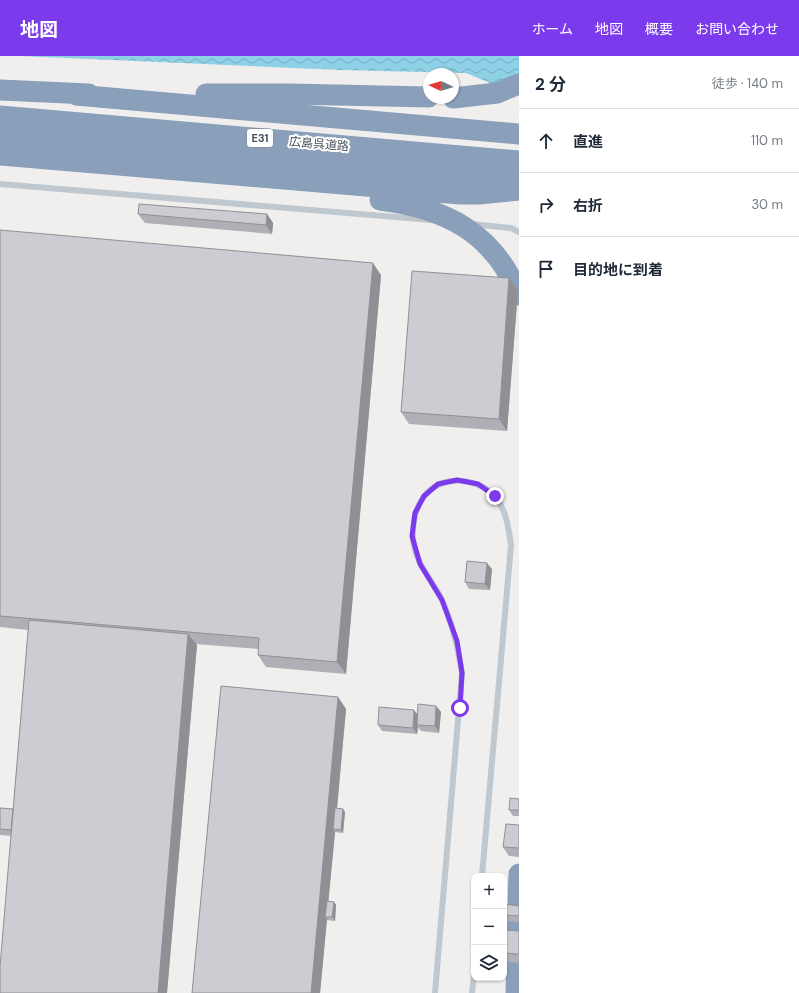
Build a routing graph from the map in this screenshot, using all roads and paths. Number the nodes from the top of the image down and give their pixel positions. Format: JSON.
{"nodes":[{"id":1,"x":519,"y":84,"type":"edge"},
{"id":2,"x":0,"y":90,"type":"edge"},
{"id":3,"x":76,"y":94,"type":"junction"},
{"id":4,"x":423,"y":97,"type":"edge"},
{"id":5,"x":459,"y":97,"type":"edge"},
{"id":6,"x":0,"y":116,"type":"edge"},
{"id":7,"x":519,"y":134,"type":"edge"},
{"id":8,"x":0,"y":136,"type":"edge"},
{"id":9,"x":0,"y":155,"type":"edge"},
{"id":10,"x":519,"y":161,"type":"edge"},
{"id":11,"x":105,"y":163,"type":"junction"},
{"id":12,"x":519,"y":181,"type":"edge"},
{"id":13,"x":0,"y":184,"type":"edge"},
{"id":14,"x":519,"y":190,"type":"edge"},
{"id":15,"x":519,"y":232,"type":"edge"},
{"id":16,"x":519,"y":296,"type":"edge"},
{"id":17,"x":482,"y":873,"type":"edge"},
{"id":18,"x":519,"y":874,"type":"edge"},
{"id":19,"x":473,"y":981,"type":"edge"},
{"id":20,"x":436,"y":993,"type":"edge"},
{"id":21,"x":472,"y":993,"type":"edge"},
{"id":22,"x":516,"y":993,"type":"edge"}],
"edges":[{"from":1,"to":5,"type":"highway"},
{"from":2,"to":3,"type":"highway"},
{"from":3,"to":4,"type":"highway"},
{"from":3,"to":7,"type":"highway"},
{"from":6,"to":10,"type":"highway","name":"広島呉道路","number":"E31"},
{"from":8,"to":12,"type":"highway","name":"広島呉道路","number":"E31"},
{"from":9,"to":11,"type":"highway"},
{"from":11,"to":14,"type":"highway"},
{"from":11,"to":16,"type":"highway"},
{"from":13,"to":15,"type":"lane"},
{"from":17,"to":20,"type":"lane"},
{"from":18,"to":22,"type":"highway"},
{"from":19,"to":21,"type":"lane"}]}
